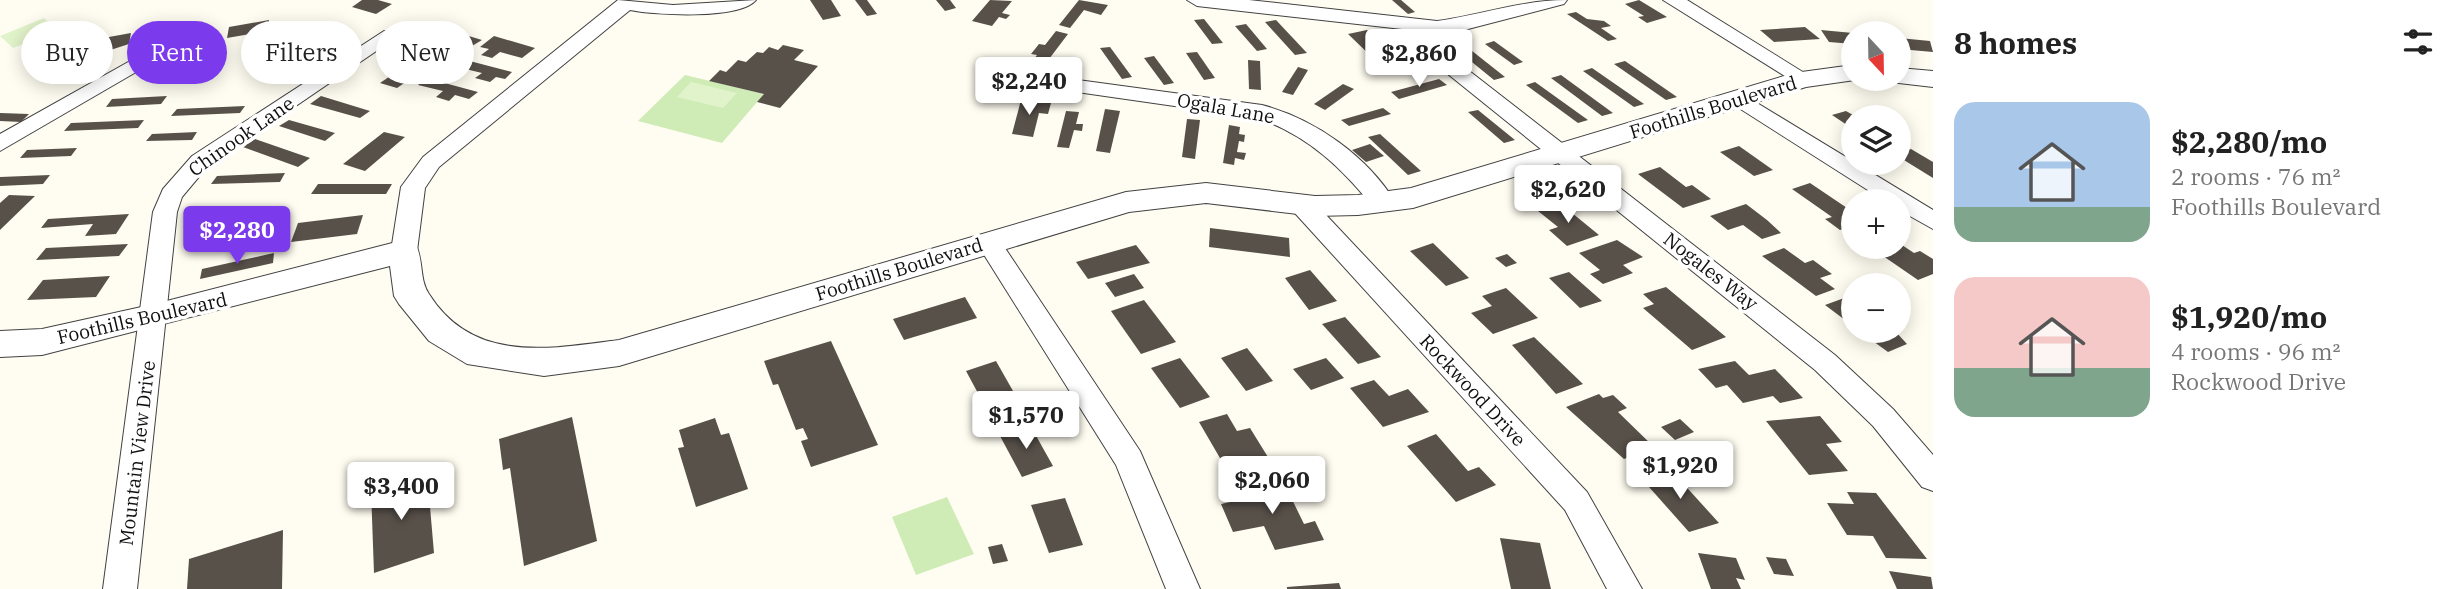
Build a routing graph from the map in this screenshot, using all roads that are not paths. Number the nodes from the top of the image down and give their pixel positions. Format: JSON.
{"nodes":[{"id":1,"x":746,"y":0,"type":"edge"},
{"id":2,"x":1197,"y":0,"type":"edge"},
{"id":3,"x":1557,"y":0,"type":"edge"},
{"id":4,"x":1673,"y":0,"type":"edge"},
{"id":5,"x":628,"y":2,"type":"edge"},
{"id":6,"x":1410,"y":26,"type":"junction"},
{"id":7,"x":376,"y":42,"type":"edge"},
{"id":8,"x":127,"y":69,"type":"edge"},
{"id":9,"x":1841,"y":74,"type":"edge"},
{"id":10,"x":1911,"y":77,"type":"edge"},
{"id":11,"x":1803,"y":79,"type":"junction"},
{"id":12,"x":1933,"y":79,"type":"edge"},
{"id":13,"x":1078,"y":86,"type":"dead end"},
{"id":14,"x":1739,"y":98,"type":"junction"},
{"id":15,"x":0,"y":144,"type":"edge"},
{"id":16,"x":1561,"y":154,"type":"junction"},
{"id":17,"x":1384,"y":204,"type":"junction"},
{"id":18,"x":1302,"y":205,"type":"junction"},
{"id":19,"x":1933,"y":221,"type":"edge"},
{"id":20,"x":988,"y":242,"type":"junction"},
{"id":21,"x":404,"y":251,"type":"junction"},
{"id":22,"x":155,"y":316,"type":"junction"},
{"id":23,"x":0,"y":344,"type":"edge"},
{"id":24,"x":1929,"y":467,"type":"edge"},
{"id":25,"x":120,"y":589,"type":"edge"},
{"id":26,"x":1184,"y":589,"type":"edge"},
{"id":27,"x":1625,"y":589,"type":"edge"}],
"edges":[{"from":1,"to":5,"type":"street"},
{"from":2,"to":6,"type":"street"},
{"from":3,"to":6,"type":"street"},
{"from":4,"to":11,"type":"street"},
{"from":5,"to":21,"type":"street"},
{"from":6,"to":16,"type":"street","name":"Nogales Way"},
{"from":7,"to":22,"type":"street","name":"Chinook Lane"},
{"from":8,"to":15,"type":"street"},
{"from":9,"to":11,"type":"street","name":"Foothills Boulevard"},
{"from":10,"to":12,"type":"street"},
{"from":11,"to":14,"type":"street","name":"Foothills Boulevard"},
{"from":13,"to":17,"type":"street","name":"Ogala Lane"},
{"from":14,"to":16,"type":"street","name":"Foothills Boulevard"},
{"from":14,"to":19,"type":"street"},
{"from":16,"to":17,"type":"street","name":"Foothills Boulevard"},
{"from":16,"to":24,"type":"street","name":"Nogales Way"},
{"from":17,"to":18,"type":"street","name":"Foothills Boulevard"},
{"from":18,"to":20,"type":"street","name":"Foothills Boulevard"},
{"from":18,"to":27,"type":"street","name":"Rockwood Drive"},
{"from":20,"to":21,"type":"street","name":"Foothills Boulevard"},
{"from":20,"to":26,"type":"street"},
{"from":21,"to":22,"type":"street","name":"Foothills Boulevard"},
{"from":22,"to":23,"type":"street","name":"Foothills Boulevard"},
{"from":22,"to":25,"type":"street","name":"Mountain View Drive"}]}
